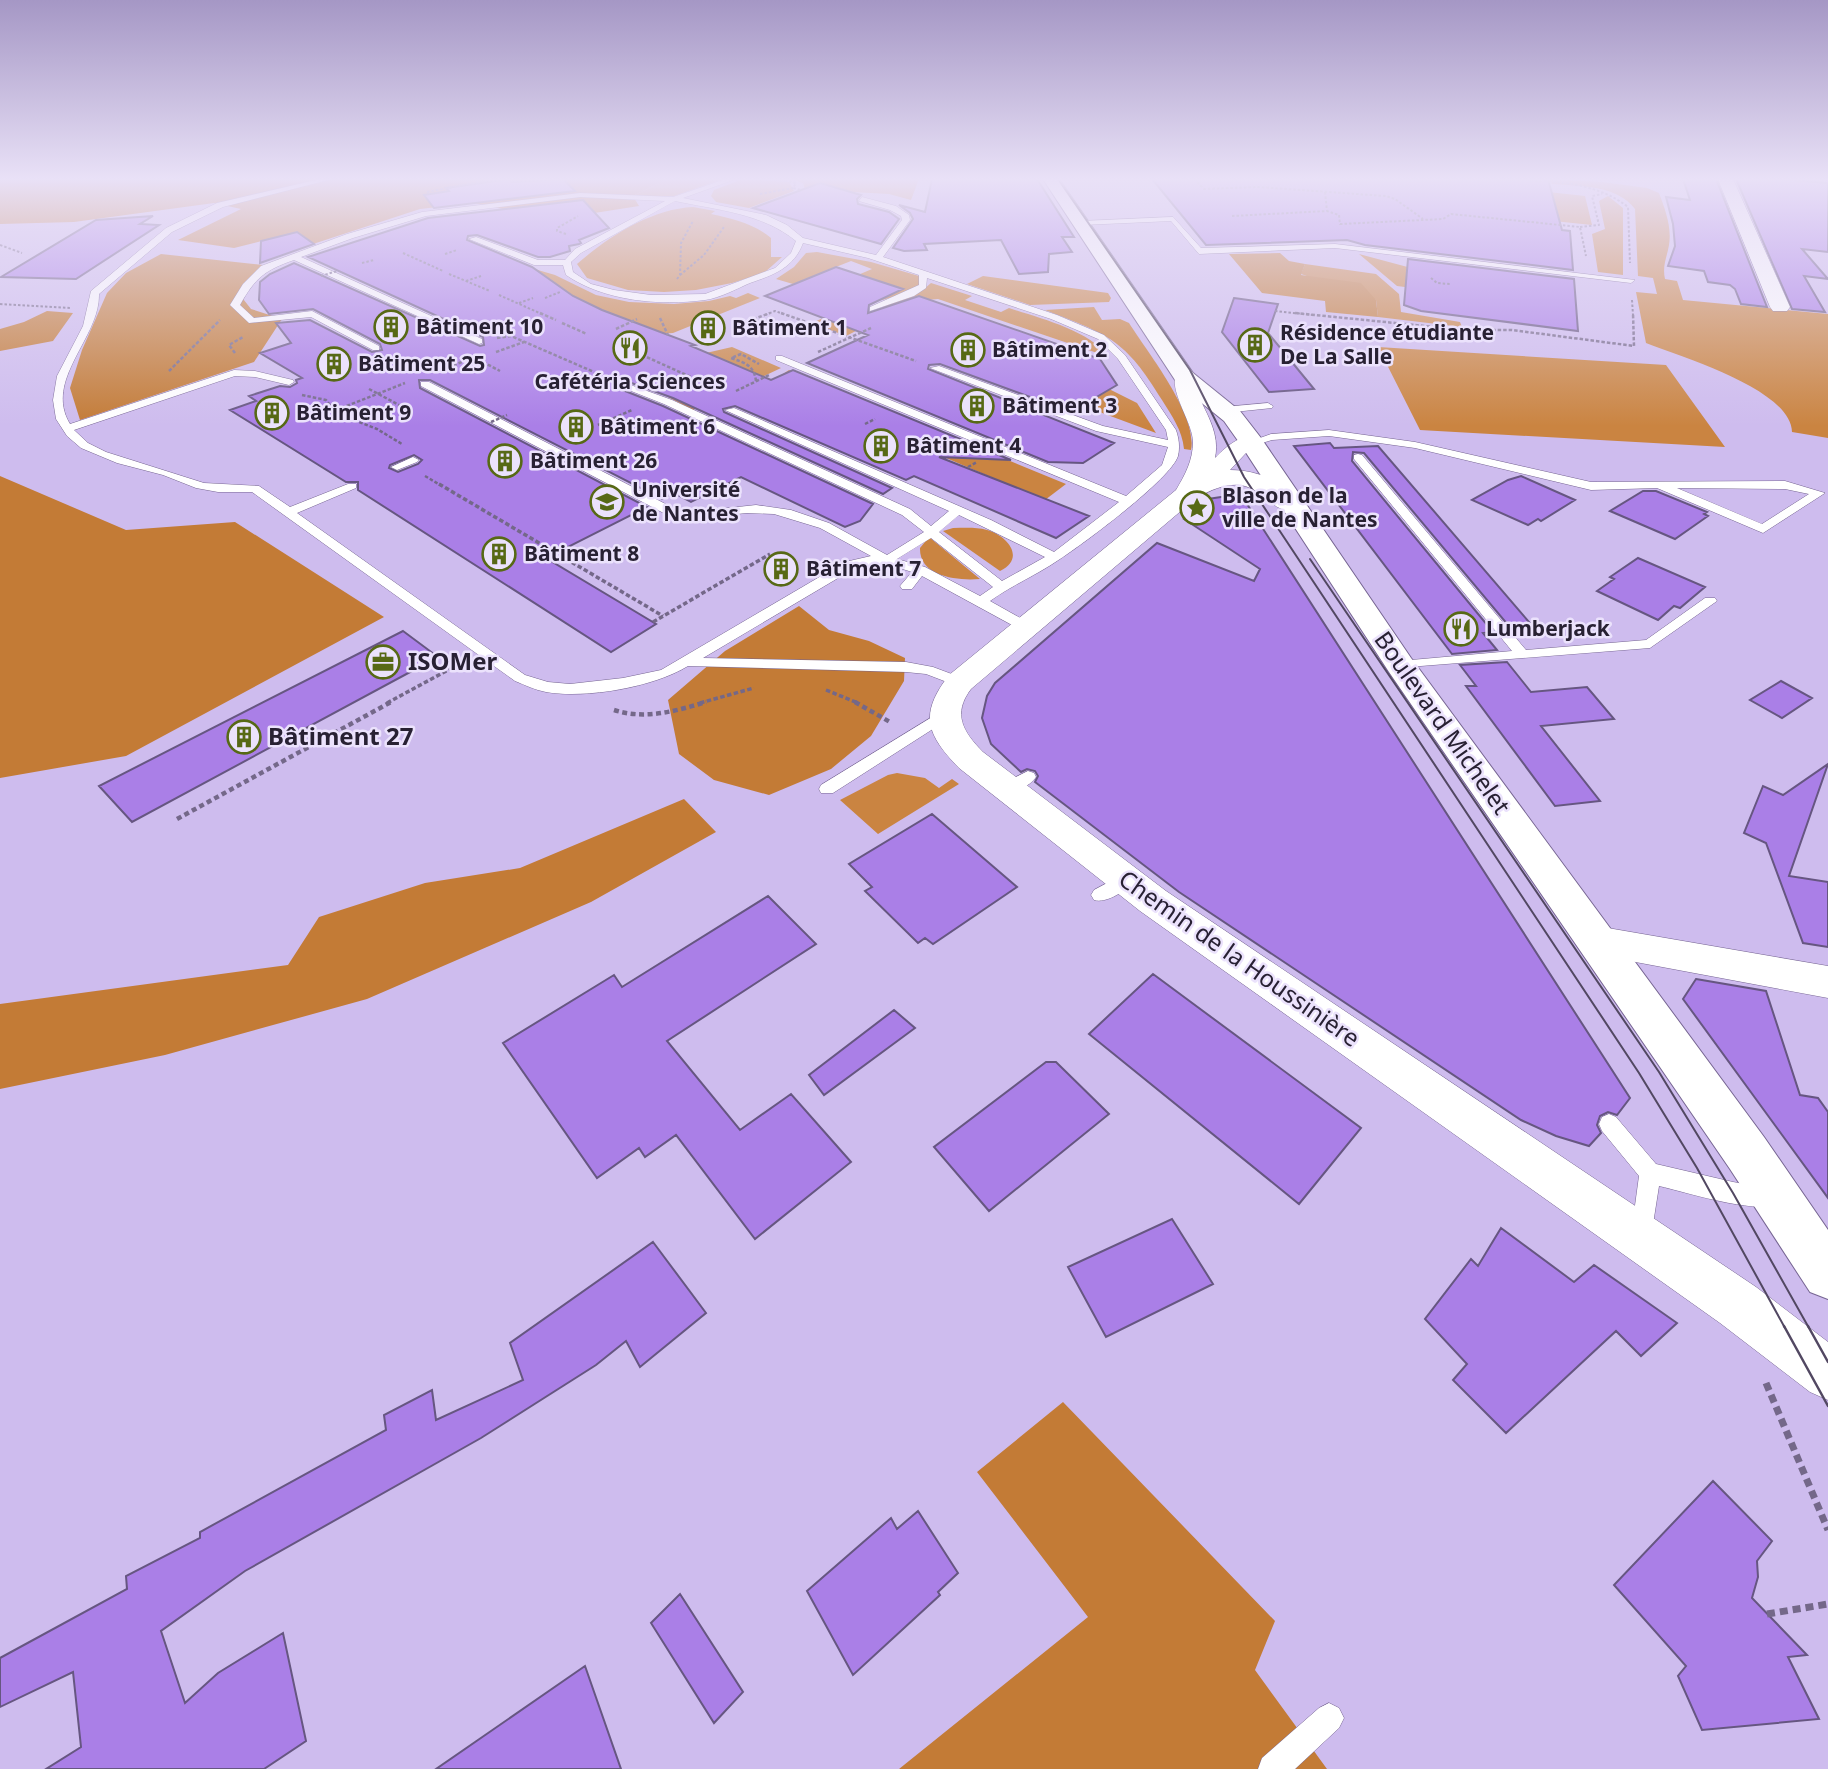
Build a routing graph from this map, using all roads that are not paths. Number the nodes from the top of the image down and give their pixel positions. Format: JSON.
{"nodes":[{"id":1,"x":131,"y":262,"type":"edge"},
{"id":2,"x":282,"y":262,"type":"edge"},
{"id":3,"x":304,"y":262,"type":"edge"},
{"id":4,"x":533,"y":262,"type":"edge"},
{"id":5,"x":567,"y":262,"type":"joint"},
{"id":6,"x":787,"y":262,"type":"edge"},
{"id":7,"x":885,"y":262,"type":"edge"},
{"id":8,"x":1108,"y":262,"type":"edge"},
{"id":9,"x":1471,"y":262,"type":"edge"},
{"id":10,"x":1760,"y":262,"type":"edge"},
{"id":11,"x":923,"y":273,"type":"junction"},
{"id":12,"x":1631,"y":280,"type":"dead end"},
{"id":13,"x":1780,"y":307,"type":"dead end"},
{"id":14,"x":873,"y":309,"type":"dead end"},
{"id":15,"x":479,"y":341,"type":"road end"},
{"id":16,"x":376,"y":348,"type":"dead end"},
{"id":17,"x":782,"y":360,"type":"road end"},
{"id":18,"x":935,"y":369,"type":"road end"},
{"id":19,"x":1185,"y":378,"type":"junction"},
{"id":20,"x":284,"y":381,"type":"road end"},
{"id":21,"x":425,"y":384,"type":"dead end"},
{"id":22,"x":621,"y":385,"type":"dead end"},
{"id":23,"x":1268,"y":406,"type":"dead end"},
{"id":24,"x":730,"y":410,"type":"dead end"},
{"id":25,"x":1224,"y":410,"type":"junction"},
{"id":26,"x":67,"y":429,"type":"junction"},
{"id":27,"x":1252,"y":443,"type":"junction"},
{"id":28,"x":1174,"y":445,"type":"junction"},
{"id":29,"x":1358,"y":457,"type":"dead end"},
{"id":30,"x":1659,"y":484,"type":"junction"},
{"id":31,"x":352,"y":486,"type":"dead end"},
{"id":32,"x":1194,"y":488,"type":"junction"},
{"id":33,"x":1824,"y":494,"type":"edge"},
{"id":34,"x":1128,"y":501,"type":"junction"},
{"id":35,"x":1291,"y":505,"type":"junction"},
{"id":36,"x":957,"y":510,"type":"junction"},
{"id":37,"x":288,"y":512,"type":"junction"},
{"id":38,"x":932,"y":532,"type":"junction"},
{"id":39,"x":1055,"y":556,"type":"junction"},
{"id":40,"x":887,"y":560,"type":"junction"},
{"id":41,"x":920,"y":570,"type":"junction"},
{"id":42,"x":907,"y":586,"type":"dead end"},
{"id":43,"x":1001,"y":587,"type":"junction"},
{"id":44,"x":983,"y":600,"type":"junction"},
{"id":45,"x":1710,"y":601,"type":"dead end"},
{"id":46,"x":1026,"y":627,"type":"junction"},
{"id":47,"x":1522,"y":655,"type":"junction"},
{"id":48,"x":688,"y":662,"type":"junction"},
{"id":49,"x":1400,"y":665,"type":"junction"},
{"id":50,"x":937,"y":711,"type":"junction"},
{"id":51,"x":827,"y":789,"type":"dead end"},
{"id":52,"x":1596,"y":941,"type":"junction"},
{"id":53,"x":1828,"y":982,"type":"edge"},
{"id":54,"x":1609,"y":1124,"type":"dead end"},
{"id":55,"x":1650,"y":1173,"type":"junction"},
{"id":56,"x":1777,"y":1198,"type":"junction"},
{"id":57,"x":1641,"y":1239,"type":"junction"},
{"id":58,"x":1828,"y":1274,"type":"edge"},
{"id":59,"x":1828,"y":1374,"type":"edge"},
{"id":60,"x":1329,"y":1718,"type":"dead end"},
{"id":61,"x":1273,"y":1769,"type":"edge"}],
"edges":[{"from":1,"to":26,"type":"lane"},
{"from":2,"to":16,"type":"lane"},
{"from":3,"to":15,"type":"lane"},
{"from":4,"to":5,"type":"lane"},
{"from":5,"to":6,"type":"lane"},
{"from":7,"to":11,"type":"lane"},
{"from":8,"to":19,"type":"street","name":"Boulevard Michelet"},
{"from":9,"to":12,"type":"lane"},
{"from":10,"to":13,"type":"street"},
{"from":11,"to":14,"type":"lane"},
{"from":11,"to":28,"type":"lane"},
{"from":17,"to":34,"type":"lane"},
{"from":18,"to":28,"type":"lane"},
{"from":19,"to":25,"type":"street","name":"Boulevard Michelet"},
{"from":19,"to":32,"type":"street"},
{"from":20,"to":26,"type":"lane"},
{"from":21,"to":40,"type":"lane"},
{"from":22,"to":38,"type":"lane"},
{"from":23,"to":25,"type":"lane"},
{"from":24,"to":36,"type":"lane"},
{"from":25,"to":27,"type":"street","name":"Boulevard Michelet"},
{"from":26,"to":37,"type":"lane"},
{"from":27,"to":30,"type":"lane"},
{"from":27,"to":32,"type":"street"},
{"from":27,"to":35,"type":"street","name":"Boulevard Michelet"},
{"from":28,"to":34,"type":"lane"},
{"from":29,"to":47,"type":"lane"},
{"from":30,"to":33,"type":"lane"},
{"from":30,"to":33,"type":"lane"},
{"from":31,"to":37,"type":"lane"},
{"from":32,"to":35,"type":"street"},
{"from":32,"to":46,"type":"street"},
{"from":34,"to":39,"type":"lane"},
{"from":35,"to":49,"type":"street","name":"Boulevard Michelet"},
{"from":36,"to":38,"type":"lane"},
{"from":36,"to":39,"type":"lane"},
{"from":37,"to":48,"type":"lane"},
{"from":38,"to":40,"type":"lane"},
{"from":38,"to":43,"type":"lane"},
{"from":39,"to":43,"type":"lane"},
{"from":40,"to":41,"type":"lane"},
{"from":40,"to":48,"type":"lane"},
{"from":41,"to":42,"type":"lane"},
{"from":41,"to":44,"type":"lane"},
{"from":43,"to":44,"type":"lane"},
{"from":44,"to":46,"type":"lane"},
{"from":45,"to":47,"type":"lane"},
{"from":46,"to":50,"type":"street"},
{"from":47,"to":49,"type":"lane"},
{"from":48,"to":50,"type":"lane"},
{"from":49,"to":52,"type":"street","name":"Boulevard Michelet"},
{"from":50,"to":51,"type":"lane"},
{"from":50,"to":57,"type":"street","name":"Chemin de la Houssinière"},
{"from":52,"to":53,"type":"street"},
{"from":52,"to":56,"type":"street","name":"Boulevard Michelet"},
{"from":54,"to":55,"type":"lane"},
{"from":55,"to":56,"type":"lane"},
{"from":55,"to":57,"type":"lane"},
{"from":56,"to":58,"type":"street","name":"Boulevard Michelet"},
{"from":57,"to":59,"type":"street","name":"Chemin de la Houssinière"},
{"from":60,"to":61,"type":"lane"}]}
